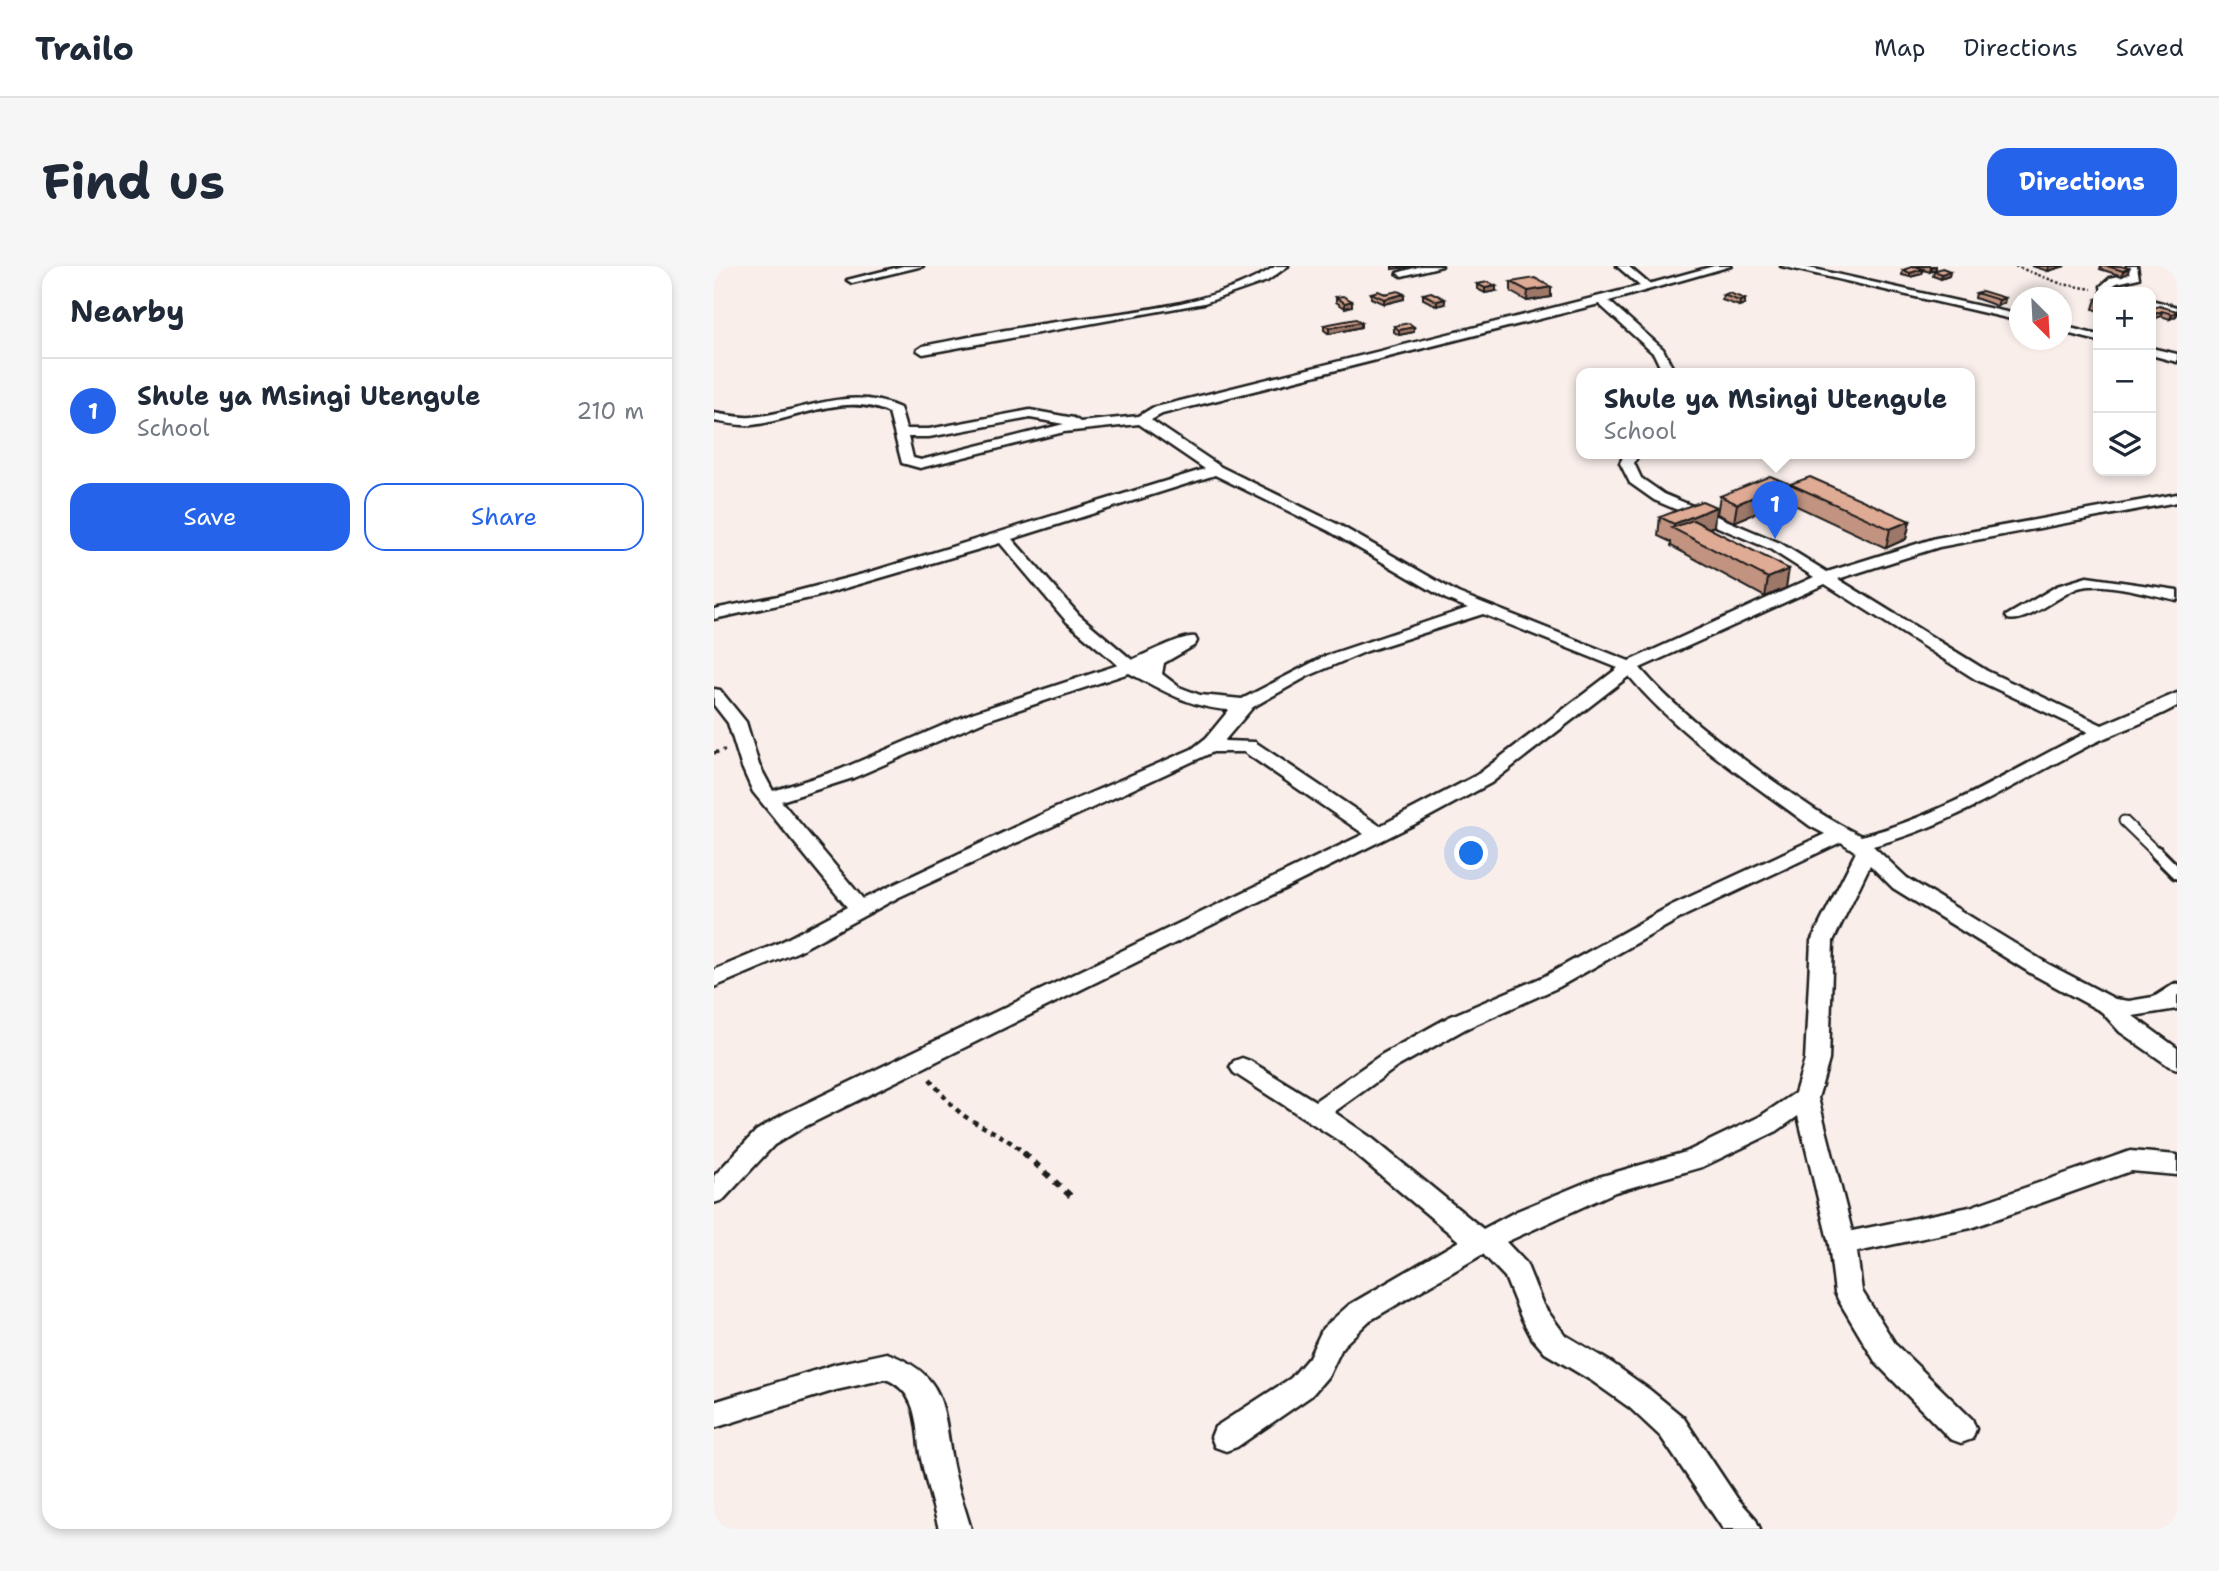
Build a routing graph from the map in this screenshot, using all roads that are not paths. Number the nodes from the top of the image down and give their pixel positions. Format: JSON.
{"nodes":[{"id":1,"x":918,"y":266,"type":"edge"},
{"id":2,"x":1283,"y":266,"type":"edge"},
{"id":3,"x":1437,"y":266,"type":"edge"},
{"id":4,"x":1622,"y":266,"type":"edge"},
{"id":5,"x":1726,"y":266,"type":"edge"},
{"id":6,"x":1786,"y":266,"type":"edge"},
{"id":7,"x":1840,"y":266,"type":"edge"},
{"id":8,"x":2132,"y":266,"type":"edge"},
{"id":9,"x":1402,"y":274,"type":"dead end"},
{"id":10,"x":852,"y":280,"type":"dead end"},
{"id":11,"x":1647,"y":287,"type":"junction"},
{"id":12,"x":2107,"y":287,"type":"edge"},
{"id":13,"x":1601,"y":300,"type":"junction"},
{"id":14,"x":2156,"y":304,"type":"edge"},
{"id":15,"x":2177,"y":310,"type":"edge"},
{"id":16,"x":2009,"y":315,"type":"edge"},
{"id":17,"x":2009,"y":316,"type":"edge"},
{"id":18,"x":2072,"y":332,"type":"edge"},
{"id":19,"x":2093,"y":337,"type":"edge"},
{"id":20,"x":923,"y":350,"type":"dead end"},
{"id":21,"x":2156,"y":353,"type":"edge"},
{"id":22,"x":2177,"y":358,"type":"edge"},
{"id":23,"x":1666,"y":368,"type":"edge"},
{"id":24,"x":714,"y":417,"type":"edge"},
{"id":25,"x":1142,"y":420,"type":"junction"},
{"id":26,"x":1085,"y":425,"type":"junction"},
{"id":27,"x":901,"y":433,"type":"junction"},
{"id":28,"x":1629,"y":459,"type":"edge"},
{"id":29,"x":1216,"y":470,"type":"junction"},
{"id":30,"x":2177,"y":498,"type":"edge"},
{"id":31,"x":1003,"y":537,"type":"junction"},
{"id":32,"x":1828,"y":578,"type":"junction"},
{"id":33,"x":2177,"y":595,"type":"edge"},
{"id":34,"x":1482,"y":609,"type":"junction"},
{"id":35,"x":714,"y":614,"type":"edge"},
{"id":36,"x":2014,"y":616,"type":"dead end"},
{"id":37,"x":1189,"y":641,"type":"dead end"},
{"id":38,"x":1169,"y":651,"type":"junction"},
{"id":39,"x":1129,"y":667,"type":"junction"},
{"id":40,"x":1630,"y":667,"type":"junction"},
{"id":41,"x":1159,"y":681,"type":"junction"},
{"id":42,"x":714,"y":694,"type":"edge"},
{"id":43,"x":2175,"y":702,"type":"edge"},
{"id":44,"x":1244,"y":704,"type":"junction"},
{"id":45,"x":2103,"y":732,"type":"junction"},
{"id":46,"x":1211,"y":747,"type":"junction"},
{"id":47,"x":769,"y":799,"type":"junction"},
{"id":48,"x":2124,"y":821,"type":"dead end"},
{"id":49,"x":1378,"y":834,"type":"junction"},
{"id":50,"x":1855,"y":843,"type":"junction"},
{"id":51,"x":2177,"y":873,"type":"edge"},
{"id":52,"x":860,"y":909,"type":"junction"},
{"id":53,"x":714,"y":979,"type":"edge"},
{"id":54,"x":2177,"y":989,"type":"edge"},
{"id":55,"x":2166,"y":1002,"type":"edge"},
{"id":56,"x":2110,"y":1006,"type":"junction"},
{"id":57,"x":2177,"y":1060,"type":"edge"},
{"id":58,"x":1242,"y":1067,"type":"dead end"},
{"id":59,"x":1806,"y":1098,"type":"junction"},
{"id":60,"x":1318,"y":1112,"type":"junction"},
{"id":61,"x":2177,"y":1165,"type":"edge"},
{"id":62,"x":714,"y":1193,"type":"edge"},
{"id":63,"x":1484,"y":1241,"type":"junction"},
{"id":64,"x":1842,"y":1244,"type":"junction"},
{"id":65,"x":714,"y":1415,"type":"edge"},
{"id":66,"x":1961,"y":1429,"type":"dead end"},
{"id":67,"x":1226,"y":1437,"type":"dead end"},
{"id":68,"x":955,"y":1529,"type":"edge"},
{"id":69,"x":1744,"y":1529,"type":"edge"}],
"edges":[{"from":1,"to":10,"type":"street"},
{"from":2,"to":20,"type":"street"},
{"from":3,"to":9,"type":"street"},
{"from":4,"to":11,"type":"street"},
{"from":5,"to":11,"type":"street"},
{"from":6,"to":17,"type":"street"},
{"from":7,"to":16,"type":"street"},
{"from":8,"to":12,"type":"street"},
{"from":11,"to":13,"type":"street"},
{"from":13,"to":23,"type":"street"},
{"from":13,"to":25,"type":"street"},
{"from":14,"to":15,"type":"street"},
{"from":18,"to":19,"type":"street"},
{"from":21,"to":22,"type":"street"},
{"from":24,"to":27,"type":"street"},
{"from":25,"to":26,"type":"street"},
{"from":25,"to":29,"type":"street"},
{"from":26,"to":27,"type":"street"},
{"from":26,"to":27,"type":"street"},
{"from":28,"to":32,"type":"street"},
{"from":29,"to":31,"type":"street"},
{"from":29,"to":34,"type":"street"},
{"from":30,"to":32,"type":"street"},
{"from":31,"to":35,"type":"street"},
{"from":31,"to":39,"type":"street"},
{"from":32,"to":40,"type":"street"},
{"from":32,"to":45,"type":"street"},
{"from":33,"to":36,"type":"street"},
{"from":34,"to":40,"type":"street"},
{"from":34,"to":44,"type":"street"},
{"from":37,"to":38,"type":"street"},
{"from":38,"to":39,"type":"street"},
{"from":38,"to":41,"type":"street"},
{"from":39,"to":41,"type":"street"},
{"from":39,"to":47,"type":"street"},
{"from":40,"to":49,"type":"street"},
{"from":40,"to":50,"type":"street"},
{"from":41,"to":44,"type":"street"},
{"from":42,"to":47,"type":"street"},
{"from":43,"to":45,"type":"street"},
{"from":44,"to":46,"type":"street"},
{"from":45,"to":50,"type":"street"},
{"from":46,"to":49,"type":"street"},
{"from":46,"to":52,"type":"street"},
{"from":47,"to":52,"type":"street"},
{"from":48,"to":51,"type":"lane"},
{"from":49,"to":62,"type":"street"},
{"from":50,"to":56,"type":"street"},
{"from":50,"to":59,"type":"street"},
{"from":50,"to":60,"type":"street"},
{"from":52,"to":53,"type":"street"},
{"from":54,"to":55,"type":"lane"},
{"from":55,"to":56,"type":"street"},
{"from":56,"to":57,"type":"street"},
{"from":58,"to":60,"type":"street"},
{"from":59,"to":63,"type":"street"},
{"from":59,"to":64,"type":"street"},
{"from":60,"to":63,"type":"street"},
{"from":61,"to":64,"type":"street"},
{"from":63,"to":67,"type":"street"},
{"from":63,"to":69,"type":"street"},
{"from":64,"to":66,"type":"street"},
{"from":65,"to":68,"type":"street"}]}
